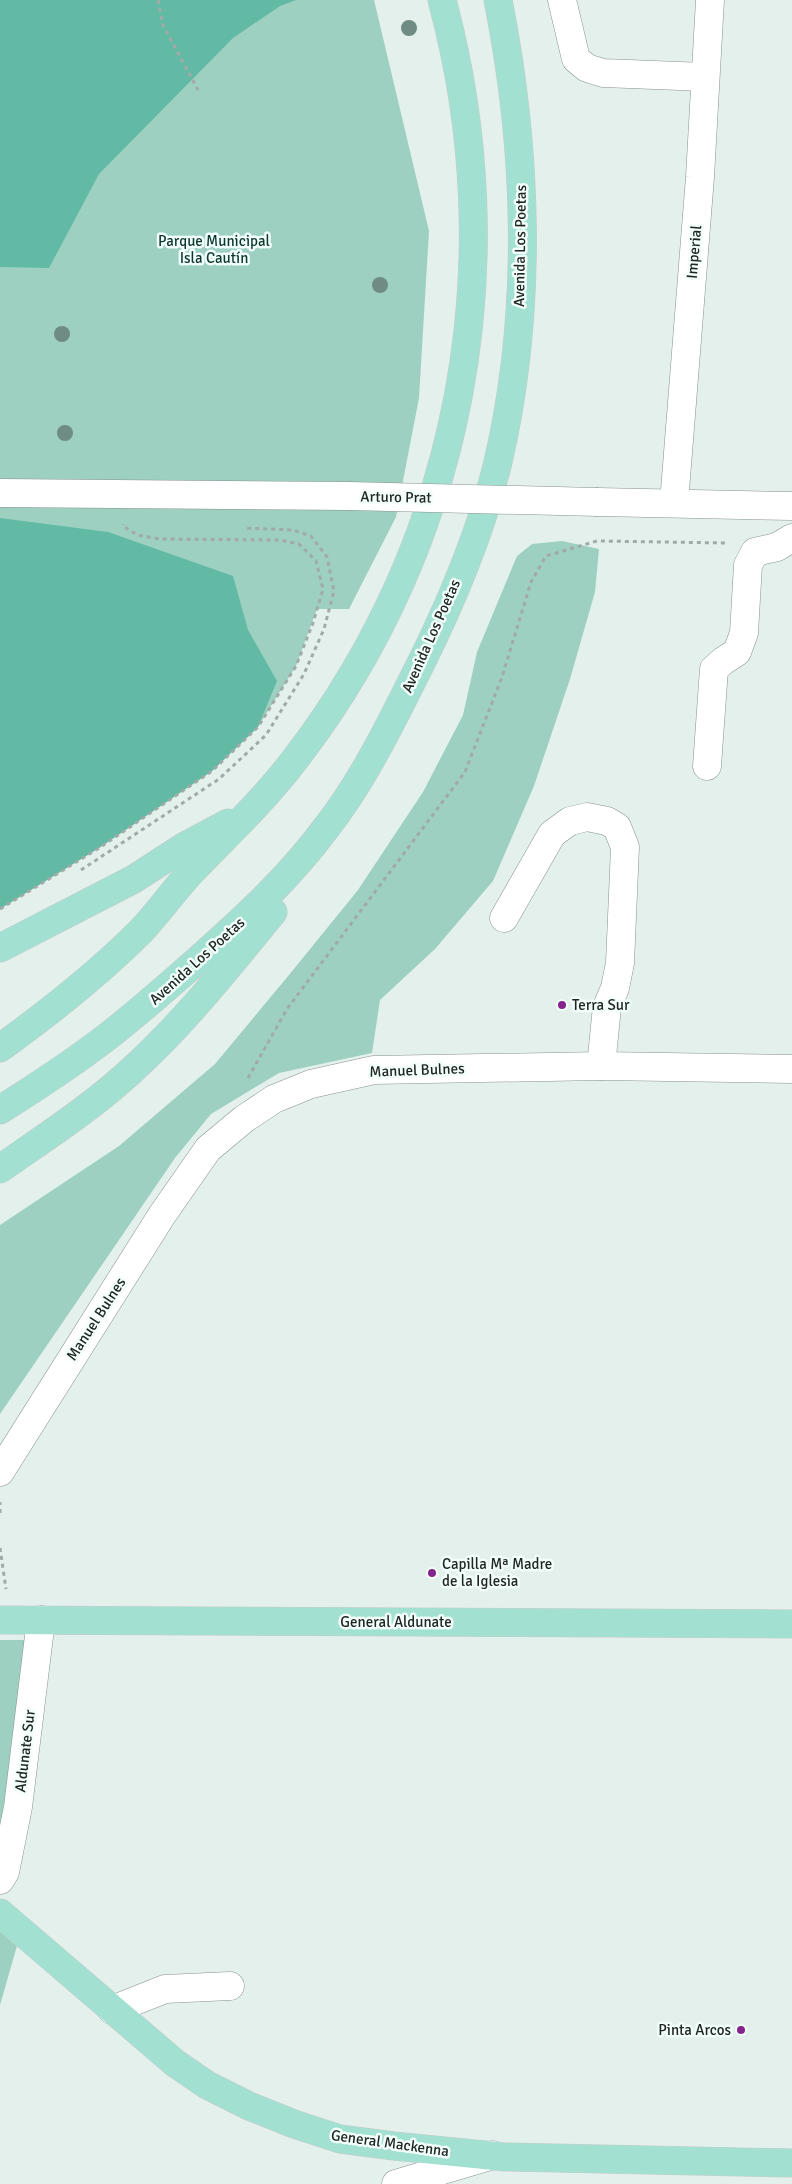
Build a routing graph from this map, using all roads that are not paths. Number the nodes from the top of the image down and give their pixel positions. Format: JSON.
{"nodes":[{"id":1,"x":442,"y":0,"type":"edge"},
{"id":2,"x":498,"y":0,"type":"edge"},
{"id":3,"x":562,"y":0,"type":"edge"},
{"id":4,"x":710,"y":0,"type":"edge"},
{"id":5,"x":705,"y":77,"type":"junction"},
{"id":6,"x":0,"y":493,"type":"edge"},
{"id":7,"x":674,"y":503,"type":"junction"},
{"id":8,"x":792,"y":506,"type":"edge"},
{"id":9,"x":792,"y":538,"type":"edge"},
{"id":10,"x":707,"y":766,"type":"dead end"},
{"id":11,"x":253,"y":808,"type":"junction"},
{"id":12,"x":328,"y":826,"type":"junction"},
{"id":13,"x":504,"y":918,"type":"dead end"},
{"id":14,"x":0,"y":948,"type":"edge"},
{"id":15,"x":0,"y":1048,"type":"edge"},
{"id":16,"x":601,"y":1066,"type":"junction"},
{"id":17,"x":792,"y":1069,"type":"edge"},
{"id":18,"x":0,"y":1110,"type":"edge"},
{"id":19,"x":0,"y":1170,"type":"edge"},
{"id":20,"x":0,"y":1472,"type":"edge"},
{"id":21,"x":0,"y":1620,"type":"edge"},
{"id":22,"x":41,"y":1620,"type":"junction"},
{"id":23,"x":792,"y":1624,"type":"edge"},
{"id":24,"x":0,"y":1880,"type":"edge"},
{"id":25,"x":0,"y":1913,"type":"edge"},
{"id":26,"x":230,"y":1986,"type":"dead end"},
{"id":27,"x":112,"y":2010,"type":"junction"},
{"id":28,"x":493,"y":2155,"type":"junction"},
{"id":29,"x":792,"y":2163,"type":"edge"},
{"id":30,"x":396,"y":2184,"type":"edge"}],
"edges":[{"from":1,"to":11,"type":"main road"},
{"from":2,"to":12,"type":"main road","name":"Avenida Los Poetas"},
{"from":3,"to":5,"type":"street"},
{"from":4,"to":5,"type":"street","name":"Imperial"},
{"from":5,"to":7,"type":"street","name":"Imperial"},
{"from":6,"to":7,"type":"street","name":"Arturo Prat","bridge":true},
{"from":7,"to":8,"type":"street","name":"Arturo Prat"},
{"from":9,"to":10,"type":"street"},
{"from":11,"to":14,"type":"main road"},
{"from":11,"to":15,"type":"main road"},
{"from":12,"to":18,"type":"main road","name":"Avenida Los Poetas"},
{"from":12,"to":19,"type":"main road"},
{"from":13,"to":16,"type":"street"},
{"from":16,"to":17,"type":"street","name":"Manuel Bulnes"},
{"from":16,"to":20,"type":"street","name":"Manuel Bulnes"},
{"from":21,"to":22,"type":"main road","name":"General Aldunate"},
{"from":22,"to":23,"type":"main road","name":"General Aldunate"},
{"from":22,"to":24,"type":"street","name":"Aldunate Sur"},
{"from":25,"to":27,"type":"main road","name":"General Mackenna"},
{"from":26,"to":27,"type":"street"},
{"from":27,"to":28,"type":"main road","name":"General Mackenna"},
{"from":28,"to":29,"type":"main road","name":"General Mackenna"},
{"from":28,"to":30,"type":"street"}]}
